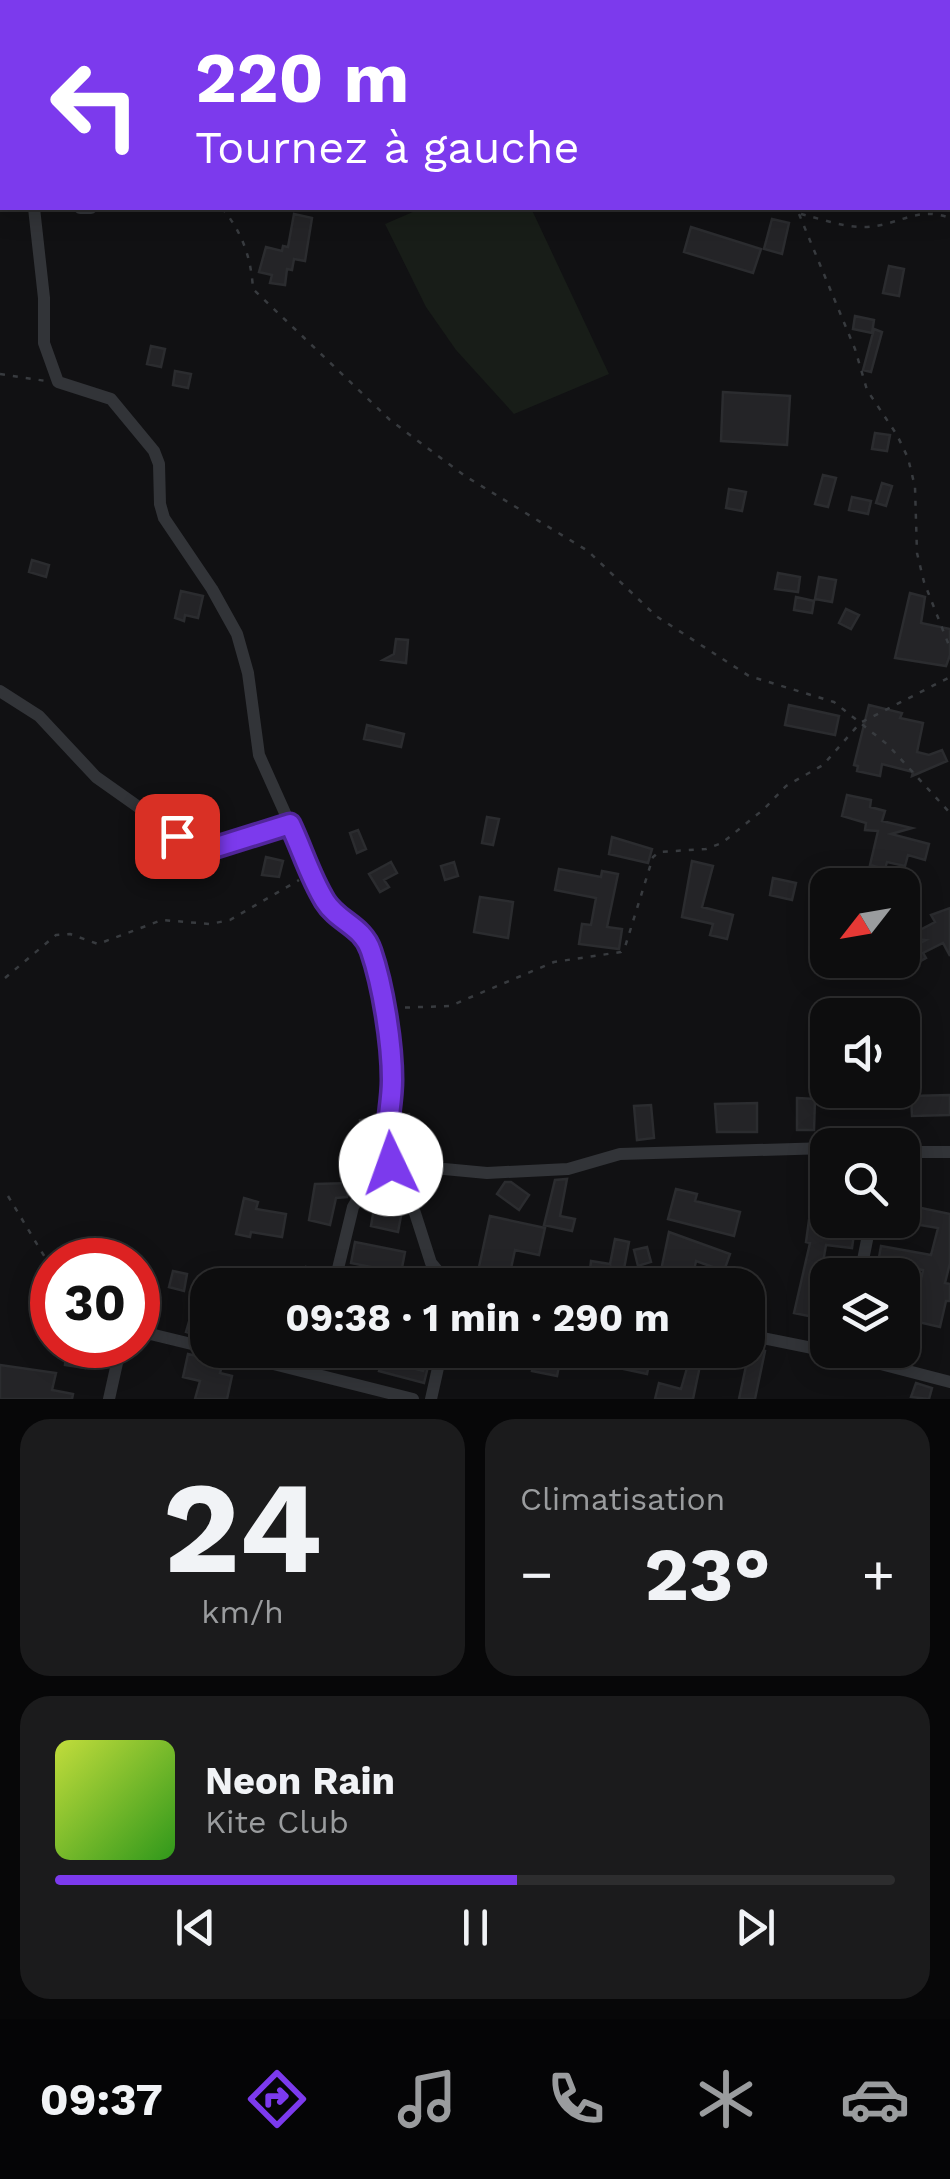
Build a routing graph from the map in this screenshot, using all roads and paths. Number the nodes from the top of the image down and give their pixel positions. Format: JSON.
{"nodes":[{"id":1,"x":34,"y":210,"type":"edge"},
{"id":2,"x":224,"y":210,"type":"edge"},
{"id":3,"x":950,"y":218,"type":"edge"},
{"id":4,"x":0,"y":374,"type":"edge"},
{"id":5,"x":58,"y":382,"type":"junction"},
{"id":6,"x":950,"y":648,"type":"edge"},
{"id":7,"x":950,"y":677,"type":"edge"},
{"id":8,"x":0,"y":691,"type":"edge"},
{"id":9,"x":860,"y":722,"type":"junction"},
{"id":10,"x":950,"y":813,"type":"edge"},
{"id":11,"x":290,"y":824,"type":"junction"},
{"id":12,"x":312,"y":873,"type":"junction"},
{"id":13,"x":5,"y":978,"type":"dead end"},
{"id":14,"x":382,"y":1009,"type":"junction"},
{"id":15,"x":810,"y":1149,"type":"edge"},
{"id":16,"x":386,"y":1150,"type":"junction"},
{"id":17,"x":920,"y":1152,"type":"edge"},
{"id":18,"x":950,"y":1152,"type":"edge"},
{"id":19,"x":391,"y":1164,"type":"junction"},
{"id":20,"x":8,"y":1196,"type":"dead end"},
{"id":21,"x":33,"y":1238,"type":"edge"},
{"id":22,"x":338,"y":1268,"type":"edge"},
{"id":23,"x":435,"y":1268,"type":"edge"},
{"id":24,"x":160,"y":1336,"type":"edge"},
{"id":25,"x":765,"y":1338,"type":"edge"},
{"id":26,"x":190,"y":1344,"type":"edge"},
{"id":27,"x":810,"y":1346,"type":"edge"},
{"id":28,"x":116,"y":1368,"type":"edge"},
{"id":29,"x":297,"y":1368,"type":"edge"},
{"id":30,"x":316,"y":1368,"type":"edge"},
{"id":31,"x":438,"y":1368,"type":"edge"},
{"id":32,"x":900,"y":1368,"type":"edge"},
{"id":33,"x":315,"y":1372,"type":"junction"},
{"id":34,"x":950,"y":1382,"type":"edge"},
{"id":35,"x":109,"y":1399,"type":"edge"},
{"id":36,"x":412,"y":1399,"type":"edge"},
{"id":37,"x":431,"y":1399,"type":"edge"}],
"edges":[{"from":1,"to":5,"type":"street"},
{"from":2,"to":9,"type":"path"},
{"from":3,"to":6,"type":"path"},
{"from":4,"to":5,"type":"path"},
{"from":5,"to":11,"type":"street"},
{"from":7,"to":9,"type":"path"},
{"from":8,"to":11,"type":"street"},
{"from":9,"to":10,"type":"path"},
{"from":9,"to":14,"type":"path"},
{"from":11,"to":12,"type":"street"},
{"from":12,"to":13,"type":"path"},
{"from":12,"to":14,"type":"street"},
{"from":14,"to":16,"type":"street"},
{"from":15,"to":19,"type":"street"},
{"from":16,"to":19,"type":"street"},
{"from":16,"to":22,"type":"street"},
{"from":17,"to":18,"type":"street"},
{"from":19,"to":23,"type":"street"},
{"from":20,"to":21,"type":"path"},
{"from":24,"to":26,"type":"street"},
{"from":25,"to":27,"type":"street"},
{"from":28,"to":35,"type":"street"},
{"from":29,"to":33,"type":"street"},
{"from":30,"to":33,"type":"street"},
{"from":31,"to":37,"type":"street"},
{"from":32,"to":34,"type":"street"},
{"from":33,"to":36,"type":"street"}]}
